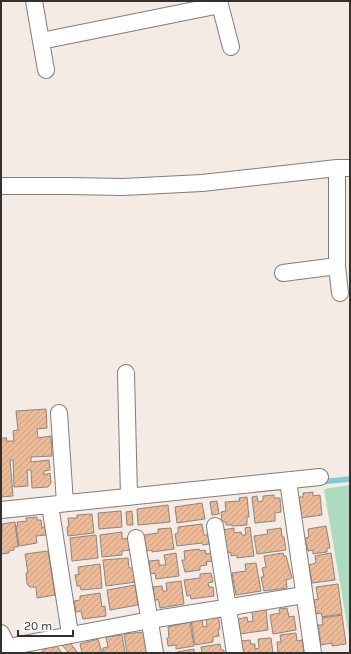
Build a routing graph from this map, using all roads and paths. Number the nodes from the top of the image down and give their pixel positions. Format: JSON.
{"nodes":[{"id":1,"x":34,"y":1,"type":"edge"},
{"id":2,"x":220,"y":3,"type":"edge"},
{"id":3,"x":41,"y":41,"type":"junction"},
{"id":4,"x":231,"y":47,"type":"dead end"},
{"id":5,"x":46,"y":70,"type":"dead end"},
{"id":6,"x":343,"y":168,"type":"edge"},
{"id":7,"x":1,"y":186,"type":"edge"},
{"id":8,"x":338,"y":266,"type":"junction"},
{"id":9,"x":283,"y":273,"type":"dead end"},
{"id":10,"x":340,"y":294,"type":"dead end"},
{"id":11,"x":126,"y":373,"type":"dead end"},
{"id":12,"x":59,"y":412,"type":"dead end"},
{"id":13,"x":320,"y":477,"type":"dead end"},
{"id":14,"x":288,"y":481,"type":"junction"},
{"id":15,"x":129,"y":497,"type":"junction"},
{"id":16,"x":57,"y":504,"type":"junction"},
{"id":17,"x":1,"y":510,"type":"edge"},
{"id":18,"x":216,"y":526,"type":"dead end"},
{"id":19,"x":136,"y":538,"type":"dead end"},
{"id":20,"x":304,"y":595,"type":"junction"},
{"id":21,"x":227,"y":608,"type":"junction"},
{"id":22,"x":150,"y":620,"type":"junction"},
{"id":23,"x":70,"y":634,"type":"junction"},
{"id":24,"x":7,"y":644,"type":"edge"},
{"id":25,"x":155,"y":653,"type":"edge"},
{"id":26,"x":235,"y":653,"type":"edge"},
{"id":27,"x":313,"y":653,"type":"edge"}],
"edges":[{"from":1,"to":3,"type":"street"},
{"from":2,"to":3,"type":"street"},
{"from":2,"to":4,"type":"street"},
{"from":3,"to":5,"type":"street"},
{"from":6,"to":7,"type":"street"},
{"from":6,"to":8,"type":"street"},
{"from":8,"to":9,"type":"street"},
{"from":8,"to":10,"type":"street"},
{"from":11,"to":15,"type":"street"},
{"from":12,"to":16,"type":"street"},
{"from":13,"to":14,"type":"street"},
{"from":14,"to":15,"type":"street"},
{"from":14,"to":20,"type":"street"},
{"from":15,"to":16,"type":"street"},
{"from":16,"to":17,"type":"street"},
{"from":16,"to":23,"type":"street"},
{"from":18,"to":21,"type":"street"},
{"from":19,"to":22,"type":"street"},
{"from":20,"to":21,"type":"street"},
{"from":20,"to":27,"type":"street"},
{"from":21,"to":22,"type":"street"},
{"from":21,"to":26,"type":"street"},
{"from":22,"to":23,"type":"street"},
{"from":22,"to":25,"type":"street"},
{"from":23,"to":24,"type":"street"}]}
